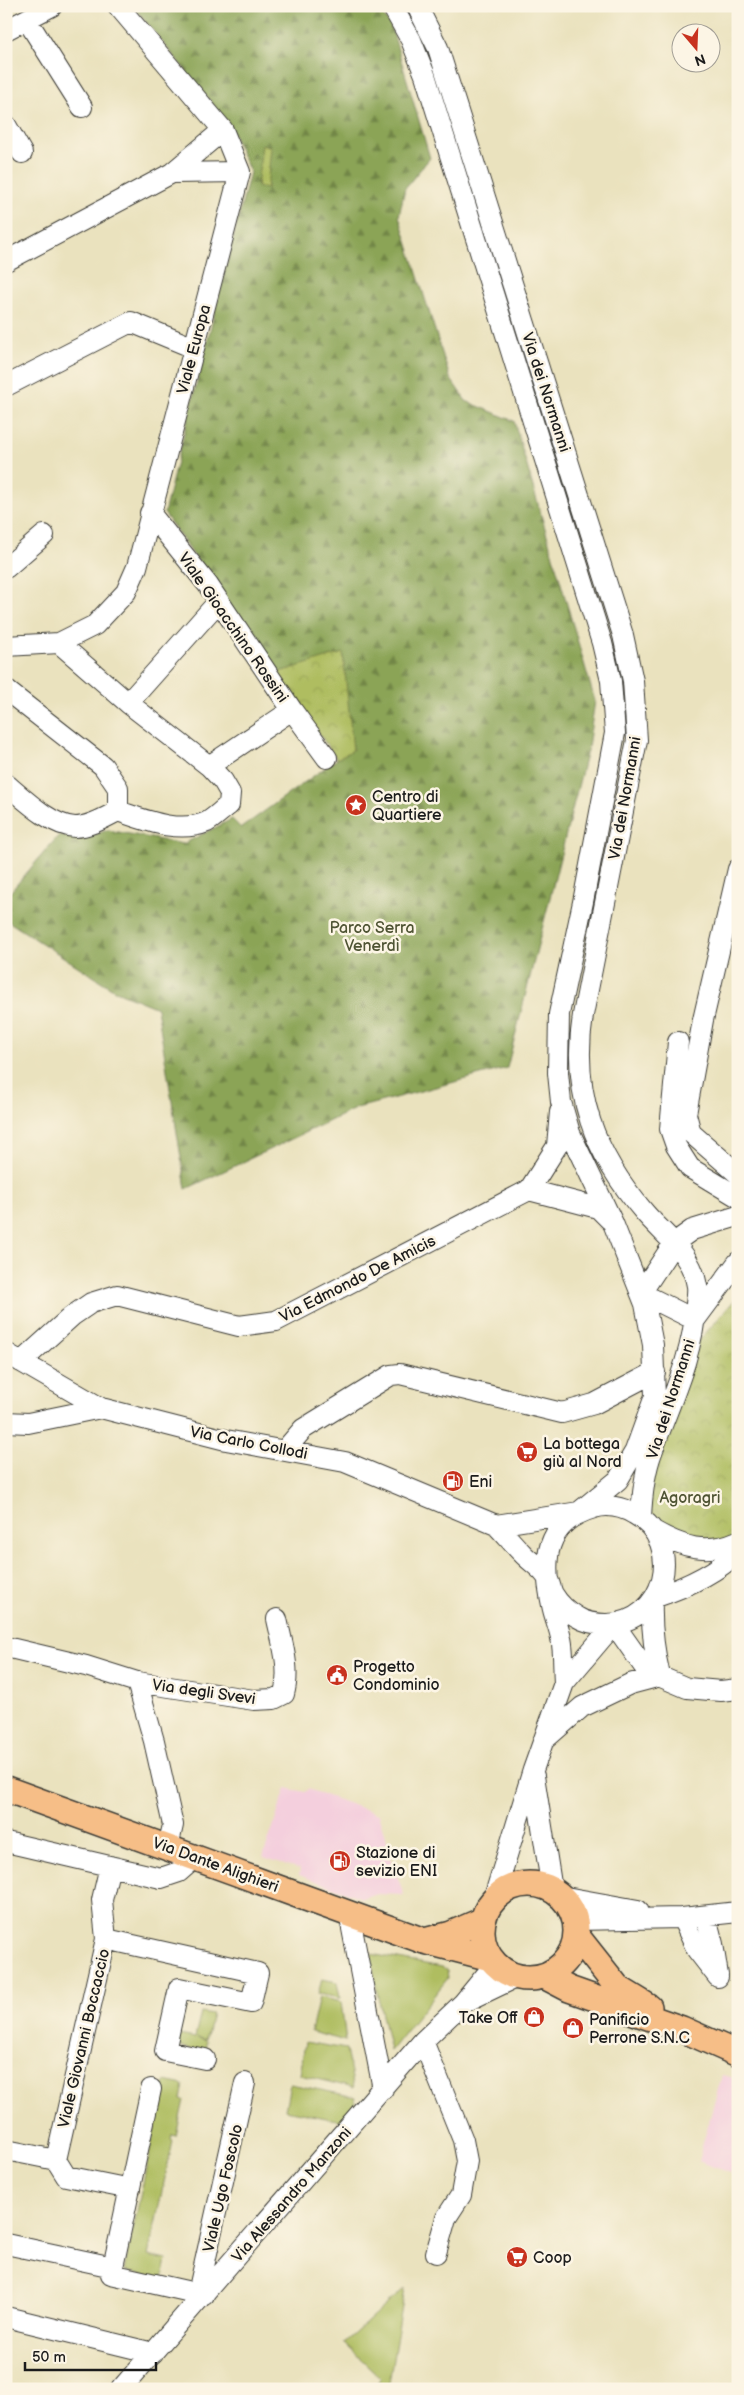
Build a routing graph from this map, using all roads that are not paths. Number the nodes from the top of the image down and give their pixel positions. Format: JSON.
{"nodes":[{"id":1,"x":52,"y":6,"type":"edge"},
{"id":2,"x":118,"y":6,"type":"edge"},
{"id":3,"x":392,"y":6,"type":"edge"},
{"id":4,"x":417,"y":6,"type":"edge"},
{"id":5,"x":28,"y":20,"type":"junction"},
{"id":6,"x":6,"y":30,"type":"edge"},
{"id":7,"x":82,"y":107,"type":"dead end"},
{"id":8,"x":6,"y":125,"type":"edge"},
{"id":9,"x":223,"y":130,"type":"junction"},
{"id":10,"x":22,"y":153,"type":"dead end"},
{"id":11,"x":240,"y":172,"type":"junction"},
{"id":12,"x":172,"y":173,"type":"junction"},
{"id":13,"x":6,"y":261,"type":"edge"},
{"id":14,"x":194,"y":348,"type":"junction"},
{"id":15,"x":6,"y":386,"type":"edge"},
{"id":16,"x":150,"y":513,"type":"junction"},
{"id":17,"x":44,"y":534,"type":"dead end"},
{"id":18,"x":6,"y":568,"type":"edge"},
{"id":19,"x":218,"y":602,"type":"junction"},
{"id":20,"x":59,"y":643,"type":"junction"},
{"id":21,"x":6,"y":646,"type":"edge"},
{"id":22,"x":6,"y":690,"type":"edge"},
{"id":23,"x":128,"y":703,"type":"junction"},
{"id":24,"x":292,"y":710,"type":"junction"},
{"id":25,"x":327,"y":758,"type":"dead end"},
{"id":26,"x":209,"y":766,"type":"junction"},
{"id":27,"x":6,"y":784,"type":"edge"},
{"id":28,"x":118,"y":811,"type":"junction"},
{"id":29,"x":738,"y":869,"type":"edge"},
{"id":30,"x":678,"y":1042,"type":"dead end"},
{"id":31,"x":561,"y":1102,"type":"junction"},
{"id":32,"x":738,"y":1174,"type":"edge"},
{"id":33,"x":529,"y":1190,"type":"junction"},
{"id":34,"x":738,"y":1197,"type":"edge"},
{"id":35,"x":738,"y":1216,"type":"edge"},
{"id":36,"x":613,"y":1223,"type":"junction"},
{"id":37,"x":674,"y":1243,"type":"junction"},
{"id":38,"x":738,"y":1262,"type":"edge"},
{"id":39,"x":641,"y":1293,"type":"junction"},
{"id":40,"x":695,"y":1320,"type":"junction"},
{"id":41,"x":14,"y":1357,"type":"edge"},
{"id":42,"x":655,"y":1372,"type":"junction"},
{"id":43,"x":101,"y":1408,"type":"junction"},
{"id":44,"x":6,"y":1422,"type":"edge"},
{"id":45,"x":285,"y":1450,"type":"junction"},
{"id":46,"x":579,"y":1512,"type":"junction"},
{"id":47,"x":647,"y":1524,"type":"junction"},
{"id":48,"x":496,"y":1525,"type":"junction"},
{"id":49,"x":738,"y":1542,"type":"edge"},
{"id":50,"x":738,"y":1552,"type":"edge"},
{"id":51,"x":547,"y":1577,"type":"junction"},
{"id":52,"x":654,"y":1599,"type":"junction"},
{"id":53,"x":277,"y":1619,"type":"dead end"},
{"id":54,"x":614,"y":1624,"type":"junction"},
{"id":55,"x":6,"y":1647,"type":"edge"},
{"id":56,"x":660,"y":1676,"type":"junction"},
{"id":57,"x":137,"y":1682,"type":"junction"},
{"id":58,"x":564,"y":1683,"type":"junction"},
{"id":59,"x":738,"y":1689,"type":"edge"},
{"id":60,"x":543,"y":1741,"type":"junction"},
{"id":61,"x":533,"y":1770,"type":"junction"},
{"id":62,"x":6,"y":1789,"type":"edge"},
{"id":63,"x":6,"y":1842,"type":"edge"},
{"id":64,"x":168,"y":1847,"type":"junction"},
{"id":65,"x":196,"y":1857,"type":"junction"},
{"id":66,"x":110,"y":1866,"type":"junction"},
{"id":67,"x":556,"y":1893,"type":"junction"},
{"id":68,"x":488,"y":1910,"type":"junction"},
{"id":69,"x":738,"y":1912,"type":"edge"},
{"id":70,"x":349,"y":1913,"type":"junction"},
{"id":71,"x":706,"y":1917,"type":"junction"},
{"id":72,"x":682,"y":1918,"type":"junction"},
{"id":73,"x":575,"y":1928,"type":"junction"},
{"id":74,"x":106,"y":1939,"type":"junction"},
{"id":75,"x":424,"y":1941,"type":"junction"},
{"id":76,"x":492,"y":1961,"type":"junction"},
{"id":77,"x":544,"y":1976,"type":"junction"},
{"id":78,"x":517,"y":1977,"type":"junction"},
{"id":79,"x":463,"y":2003,"type":"junction"},
{"id":80,"x":682,"y":2029,"type":"junction"},
{"id":81,"x":423,"y":2041,"type":"junction"},
{"id":82,"x":738,"y":2054,"type":"edge"},
{"id":83,"x":205,"y":2059,"type":"dead end"},
{"id":84,"x":245,"y":2084,"type":"dead end"},
{"id":85,"x":151,"y":2089,"type":"dead end"},
{"id":86,"x":382,"y":2089,"type":"junction"},
{"id":87,"x":6,"y":2150,"type":"edge"},
{"id":88,"x":56,"y":2160,"type":"junction"},
{"id":89,"x":130,"y":2189,"type":"junction"},
{"id":90,"x":6,"y":2244,"type":"edge"},
{"id":91,"x":436,"y":2253,"type":"dead end"},
{"id":92,"x":113,"y":2267,"type":"junction"},
{"id":93,"x":201,"y":2294,"type":"junction"},
{"id":94,"x":8,"y":2323,"type":"edge"},
{"id":95,"x":153,"y":2353,"type":"junction"},
{"id":96,"x":121,"y":2389,"type":"edge"}],
"edges":[{"from":1,"to":5,"type":"street"},
{"from":2,"to":9,"type":"street"},
{"from":3,"to":31,"type":"street","name":"Via dei Normanni"},
{"from":4,"to":37,"type":"street","name":"Via dei Normanni"},
{"from":5,"to":6,"type":"street"},
{"from":5,"to":7,"type":"street"},
{"from":8,"to":10,"type":"street"},
{"from":9,"to":11,"type":"street"},
{"from":9,"to":12,"type":"street"},
{"from":11,"to":12,"type":"street"},
{"from":11,"to":14,"type":"street","name":"Viale Europa"},
{"from":12,"to":13,"type":"street"},
{"from":14,"to":15,"type":"street"},
{"from":14,"to":16,"type":"street","name":"Viale Europa"},
{"from":16,"to":19,"type":"street","name":"Viale Gioacchino Rossini"},
{"from":16,"to":20,"type":"street","name":"Viale Europa"},
{"from":17,"to":18,"type":"street"},
{"from":19,"to":23,"type":"street"},
{"from":19,"to":24,"type":"street","name":"Viale Gioacchino Rossini"},
{"from":20,"to":21,"type":"street","name":"Viale Europa"},
{"from":20,"to":23,"type":"street"},
{"from":22,"to":28,"type":"street"},
{"from":23,"to":26,"type":"street"},
{"from":24,"to":25,"type":"street"},
{"from":24,"to":26,"type":"street","name":"Viale Gioacchino Rossini"},
{"from":26,"to":28,"type":"street"},
{"from":27,"to":28,"type":"street"},
{"from":29,"to":32,"type":"street"},
{"from":30,"to":34,"type":"street"},
{"from":31,"to":33,"type":"street"},
{"from":31,"to":36,"type":"street","name":"Via dei Normanni"},
{"from":33,"to":36,"type":"street"},
{"from":33,"to":41,"type":"street","name":"Via Edmondo De Amicis"},
{"from":35,"to":37,"type":"street"},
{"from":36,"to":39,"type":"street","name":"Via dei Normanni"},
{"from":37,"to":39,"type":"street"},
{"from":37,"to":40,"type":"street","name":"Via dei Normanni"},
{"from":38,"to":40,"type":"street"},
{"from":39,"to":40,"type":"street"},
{"from":39,"to":42,"type":"street","name":"Via dei Normanni"},
{"from":40,"to":47,"type":"street","name":"Via dei Normanni"},
{"from":41,"to":43,"type":"street","name":"Via Carlo Collodi"},
{"from":42,"to":45,"type":"street"},
{"from":42,"to":46,"type":"street","name":"Via dei Normanni"},
{"from":43,"to":44,"type":"street"},
{"from":43,"to":45,"type":"street","name":"Via Carlo Collodi"},
{"from":45,"to":48,"type":"street","name":"Via Carlo Collodi"},
{"from":46,"to":47,"type":"street"},
{"from":46,"to":48,"type":"street"},
{"from":46,"to":51,"type":"street"},
{"from":47,"to":49,"type":"street"},
{"from":47,"to":52,"type":"street"},
{"from":48,"to":51,"type":"street"},
{"from":50,"to":52,"type":"street"},
{"from":51,"to":54,"type":"street"},
{"from":51,"to":58,"type":"street"},
{"from":52,"to":54,"type":"street"},
{"from":52,"to":56,"type":"street"},
{"from":53,"to":57,"type":"street","name":"Via degli Svevi"},
{"from":54,"to":56,"type":"street"},
{"from":54,"to":58,"type":"street"},
{"from":55,"to":57,"type":"street","name":"Via degli Svevi"},
{"from":56,"to":59,"type":"street"},
{"from":56,"to":60,"type":"street"},
{"from":57,"to":64,"type":"street","name":"Via degli Svevi"},
{"from":58,"to":60,"type":"street"},
{"from":60,"to":61,"type":"street"},
{"from":61,"to":67,"type":"street"},
{"from":61,"to":68,"type":"street"},
{"from":62,"to":64,"type":"main road","name":"Via Dante Alighieri"},
{"from":63,"to":66,"type":"street"},
{"from":64,"to":65,"type":"main road","name":"Via Dante Alighieri"},
{"from":65,"to":66,"type":"street"},
{"from":65,"to":70,"type":"main road","name":"Via Dante Alighieri"},
{"from":66,"to":74,"type":"street","name":"Viale Giovanni Boccaccio"},
{"from":67,"to":68,"type":"main road"},
{"from":67,"to":72,"type":"street"},
{"from":67,"to":73,"type":"main road"},
{"from":68,"to":75,"type":"main road"},
{"from":68,"to":76,"type":"main road"},
{"from":69,"to":71,"type":"street"},
{"from":70,"to":75,"type":"main road","name":"Via Dante Alighieri"},
{"from":70,"to":86,"type":"street"},
{"from":71,"to":72,"type":"street"},
{"from":71,"to":72,"type":"street"},
{"from":72,"to":73,"type":"street"},
{"from":73,"to":77,"type":"main road"},
{"from":73,"to":80,"type":"main road"},
{"from":74,"to":83,"type":"street"},
{"from":74,"to":88,"type":"street","name":"Viale Giovanni Boccaccio"},
{"from":75,"to":76,"type":"main road","name":"Via Dante Alighieri"},
{"from":76,"to":78,"type":"main road","name":"Via Dante Alighieri"},
{"from":76,"to":79,"type":"street","name":"Via Alessandro Manzoni"},
{"from":77,"to":78,"type":"main road"},
{"from":77,"to":80,"type":"main road"},
{"from":78,"to":79,"type":"street","name":"Via Alessandro Manzoni"},
{"from":79,"to":81,"type":"street","name":"Via Alessandro Manzoni"},
{"from":80,"to":82,"type":"main road"},
{"from":81,"to":86,"type":"street","name":"Via Alessandro Manzoni"},
{"from":81,"to":91,"type":"street"},
{"from":84,"to":93,"type":"street","name":"Viale Ugo Foscolo"},
{"from":85,"to":89,"type":"street"},
{"from":86,"to":93,"type":"street","name":"Via Alessandro Manzoni"},
{"from":87,"to":88,"type":"street"},
{"from":88,"to":89,"type":"street"},
{"from":89,"to":92,"type":"street"},
{"from":90,"to":92,"type":"street"},
{"from":92,"to":93,"type":"street"},
{"from":93,"to":95,"type":"street","name":"Via Alessandro Manzoni"},
{"from":94,"to":95,"type":"street"},
{"from":95,"to":96,"type":"street","name":"Via Alessandro Manzoni"}]}
